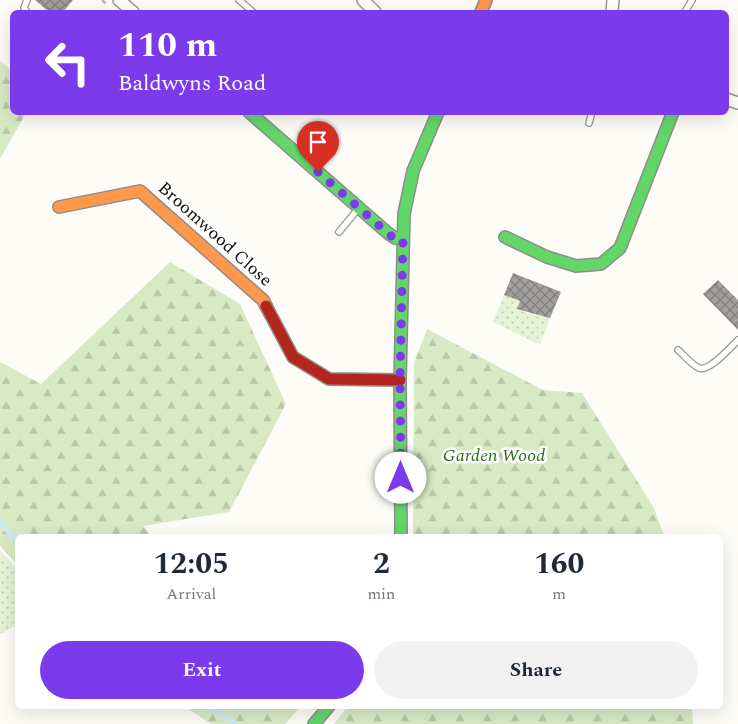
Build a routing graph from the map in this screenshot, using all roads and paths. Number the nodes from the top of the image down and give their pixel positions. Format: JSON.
{"nodes":[{"id":1,"x":119,"y":0,"type":"edge"},
{"id":2,"x":239,"y":0,"type":"edge"},
{"id":3,"x":362,"y":0,"type":"edge"},
{"id":4,"x":131,"y":10,"type":"edge"},
{"id":5,"x":251,"y":10,"type":"edge"},
{"id":6,"x":373,"y":10,"type":"edge"},
{"id":7,"x":252,"y":115,"type":"edge"},
{"id":8,"x":437,"y":115,"type":"edge"},
{"id":9,"x":591,"y":115,"type":"edge"},
{"id":10,"x":672,"y":115,"type":"edge"},
{"id":11,"x":588,"y":123,"type":"dead end"},
{"id":12,"x":59,"y":207,"type":"dead end"},
{"id":13,"x":358,"y":208,"type":"junction"},
{"id":14,"x":339,"y":232,"type":"dead end"},
{"id":15,"x":505,"y":237,"type":"dead end"},
{"id":16,"x":403,"y":239,"type":"junction"},
{"id":17,"x":738,"y":340,"type":"edge"},
{"id":18,"x":678,"y":350,"type":"dead end"},
{"id":19,"x":400,"y":380,"type":"junction"},
{"id":20,"x":401,"y":534,"type":"edge"},
{"id":21,"x":326,"y":709,"type":"edge"},
{"id":22,"x":314,"y":724,"type":"edge"}],
"edges":[{"from":1,"to":4,"type":"street"},
{"from":2,"to":5,"type":"lane"},
{"from":3,"to":6,"type":"street"},
{"from":7,"to":13,"type":"street"},
{"from":8,"to":16,"type":"street"},
{"from":9,"to":11,"type":"lane"},
{"from":10,"to":15,"type":"street"},
{"from":12,"to":19,"type":"street","name":"Broomwood Close"},
{"from":13,"to":14,"type":"lane"},
{"from":13,"to":16,"type":"street"},
{"from":16,"to":19,"type":"street"},
{"from":17,"to":18,"type":"lane"},
{"from":19,"to":20,"type":"street"},
{"from":21,"to":22,"type":"street"}]}
